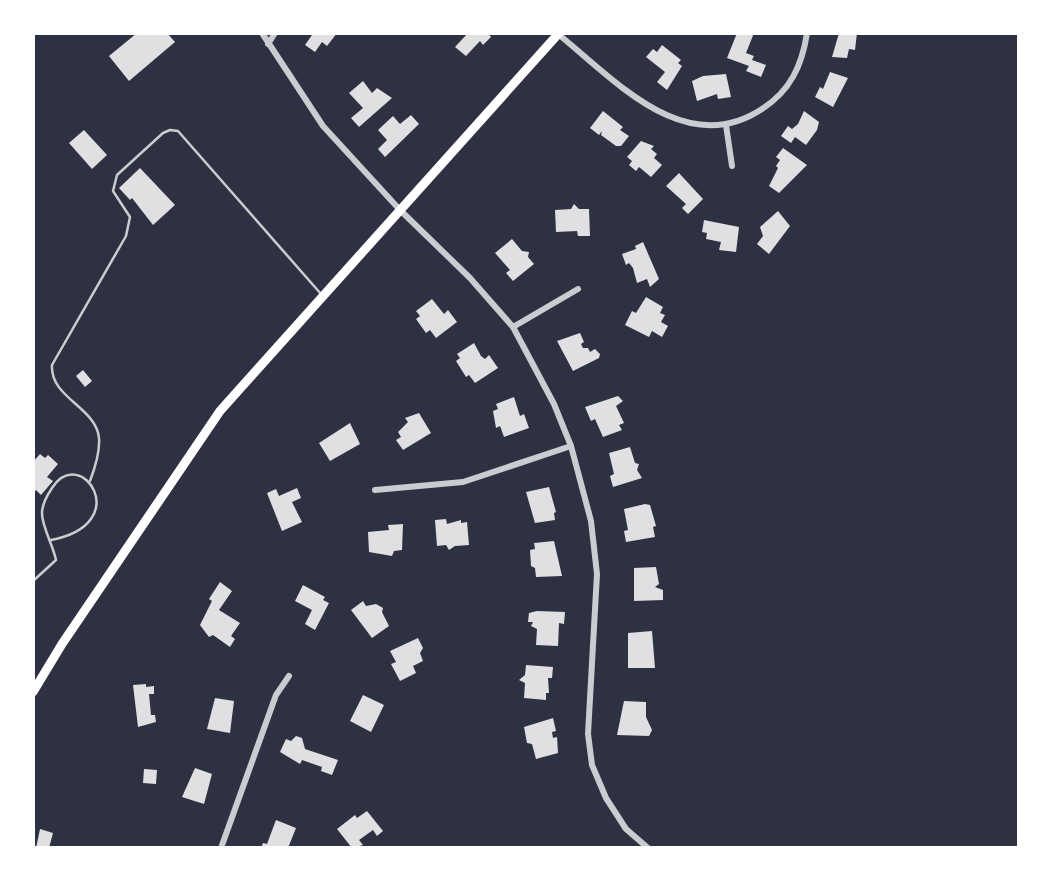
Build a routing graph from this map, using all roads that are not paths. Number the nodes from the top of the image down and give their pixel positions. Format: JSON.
{"nodes":[{"id":1,"x":262,"y":33,"type":"edge"},
{"id":2,"x":275,"y":33,"type":"edge"},
{"id":3,"x":807,"y":33,"type":"edge"},
{"id":4,"x":558,"y":34,"type":"edge"},
{"id":5,"x":268,"y":44,"type":"junction"},
{"id":6,"x":726,"y":125,"type":"junction"},
{"id":7,"x":732,"y":166,"type":"dead end"},
{"id":8,"x":400,"y":210,"type":"junction"},
{"id":9,"x":578,"y":289,"type":"dead end"},
{"id":10,"x":323,"y":296,"type":"junction"},
{"id":11,"x":513,"y":327,"type":"junction"},
{"id":12,"x":571,"y":446,"type":"junction"},
{"id":13,"x":90,"y":481,"type":"junction"},
{"id":14,"x":375,"y":490,"type":"dead end"},
{"id":15,"x":51,"y":540,"type":"junction"},
{"id":16,"x":33,"y":581,"type":"edge"},
{"id":17,"x":289,"y":676,"type":"dead end"},
{"id":18,"x":33,"y":692,"type":"edge"},
{"id":19,"x":221,"y":848,"type":"edge"},
{"id":20,"x":648,"y":848,"type":"edge"}],
"edges":[{"from":1,"to":5,"type":"street"},
{"from":2,"to":5,"type":"street"},
{"from":3,"to":6,"type":"street"},
{"from":4,"to":6,"type":"street"},
{"from":4,"to":8,"type":"main road"},
{"from":5,"to":8,"type":"street"},
{"from":6,"to":7,"type":"street"},
{"from":8,"to":10,"type":"main road"},
{"from":8,"to":11,"type":"street"},
{"from":9,"to":11,"type":"street"},
{"from":10,"to":13,"type":"lane"},
{"from":10,"to":18,"type":"main road"},
{"from":11,"to":12,"type":"street"},
{"from":12,"to":14,"type":"street"},
{"from":12,"to":20,"type":"street"},
{"from":13,"to":15,"type":"lane"},
{"from":13,"to":15,"type":"lane"},
{"from":15,"to":16,"type":"lane"},
{"from":17,"to":19,"type":"street"}]}
